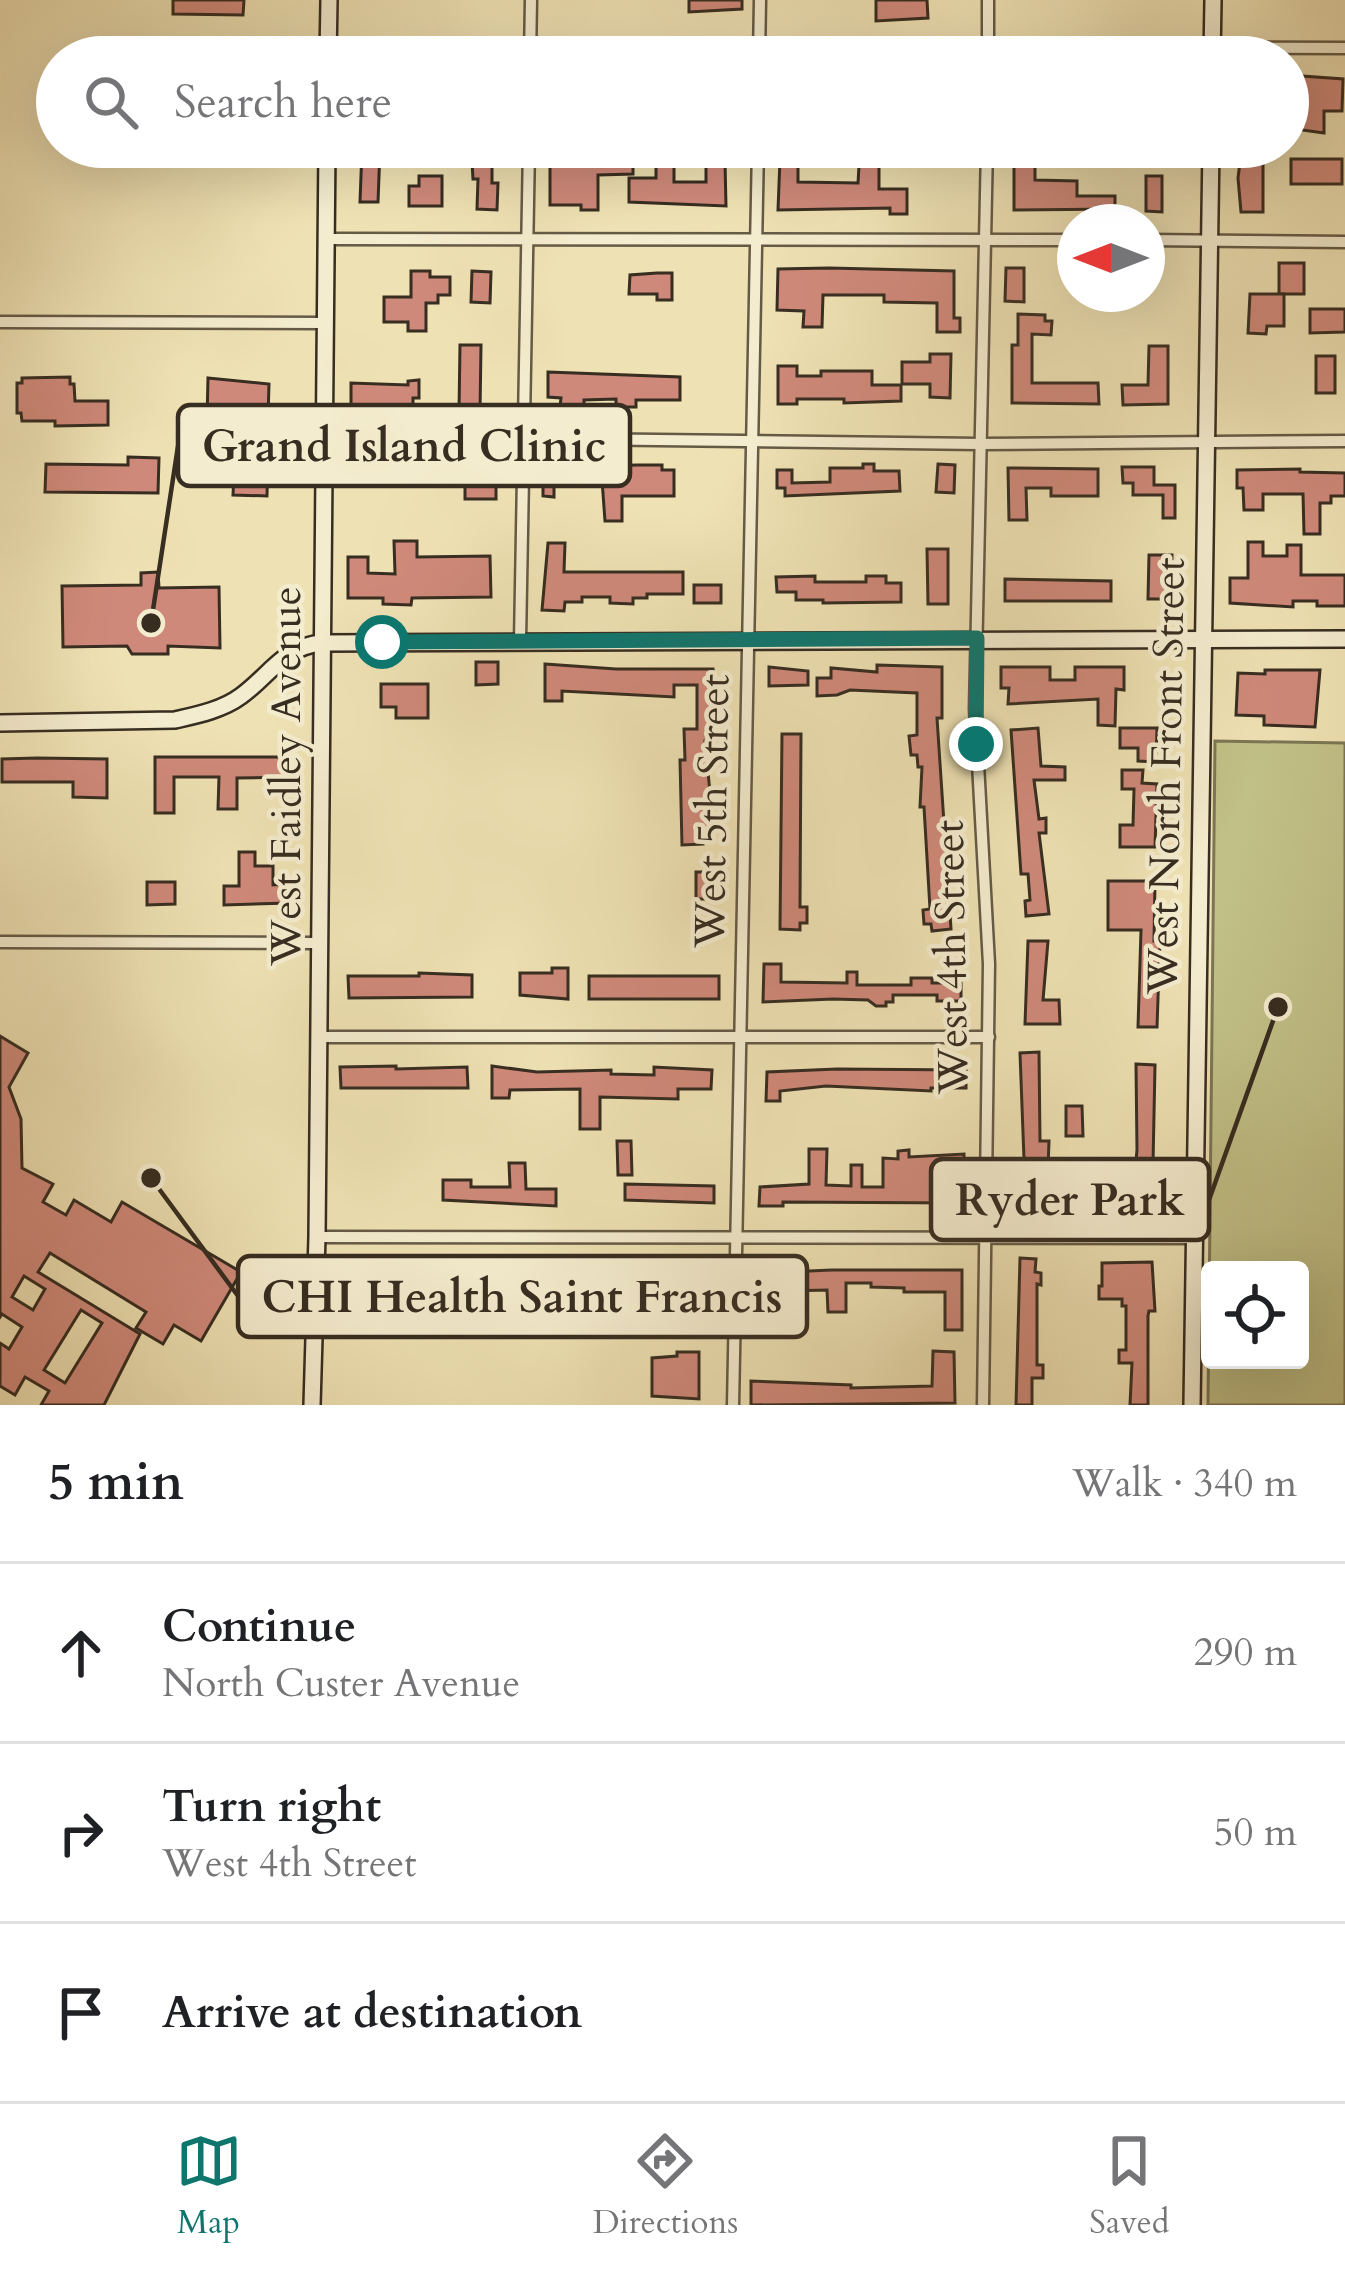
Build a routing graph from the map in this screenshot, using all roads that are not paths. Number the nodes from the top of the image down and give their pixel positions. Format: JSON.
{"nodes":[{"id":1,"x":329,"y":0,"type":"edge"},
{"id":2,"x":531,"y":0,"type":"edge"},
{"id":3,"x":760,"y":0,"type":"edge"},
{"id":4,"x":988,"y":0,"type":"edge"},
{"id":5,"x":1213,"y":0,"type":"edge"},
{"id":6,"x":328,"y":36,"type":"edge"},
{"id":7,"x":530,"y":36,"type":"edge"},
{"id":8,"x":759,"y":36,"type":"edge"},
{"id":9,"x":988,"y":36,"type":"edge"},
{"id":10,"x":1212,"y":36,"type":"edge"},
{"id":11,"x":1345,"y":48,"type":"edge"},
{"id":12,"x":1309,"y":49,"type":"edge"},
{"id":13,"x":327,"y":168,"type":"edge"},
{"id":14,"x":529,"y":168,"type":"edge"},
{"id":15,"x":758,"y":168,"type":"edge"},
{"id":16,"x":987,"y":168,"type":"edge"},
{"id":17,"x":1211,"y":168,"type":"edge"},
{"id":18,"x":326,"y":239,"type":"junction"},
{"id":19,"x":985,"y":239,"type":"junction"},
{"id":20,"x":756,"y":240,"type":"junction"},
{"id":21,"x":1057,"y":240,"type":"edge"},
{"id":22,"x":1165,"y":240,"type":"edge"},
{"id":23,"x":1209,"y":240,"type":"junction"},
{"id":24,"x":527,"y":241,"type":"junction"},
{"id":25,"x":1345,"y":242,"type":"edge"},
{"id":26,"x":0,"y":322,"type":"edge"},
{"id":27,"x":325,"y":323,"type":"junction"},
{"id":28,"x":324,"y":436,"type":"junction"},
{"id":29,"x":524,"y":441,"type":"junction"},
{"id":30,"x":1345,"y":441,"type":"edge"},
{"id":31,"x":752,"y":442,"type":"junction"},
{"id":32,"x":1206,"y":442,"type":"junction"},
{"id":33,"x":980,"y":444,"type":"junction"},
{"id":34,"x":977,"y":638,"type":"junction"},
{"id":35,"x":747,"y":640,"type":"junction"},
{"id":36,"x":1203,"y":640,"type":"junction"},
{"id":37,"x":1345,"y":640,"type":"edge"},
{"id":38,"x":520,"y":641,"type":"junction"},
{"id":39,"x":322,"y":643,"type":"junction"},
{"id":40,"x":0,"y":723,"type":"edge"},
{"id":41,"x":0,"y":943,"type":"edge"},
{"id":42,"x":320,"y":943,"type":"junction"},
{"id":43,"x":740,"y":1036,"type":"junction"},
{"id":44,"x":319,"y":1037,"type":"junction"},
{"id":45,"x":989,"y":1037,"type":"junction"},
{"id":46,"x":317,"y":1237,"type":"junction"},
{"id":47,"x":736,"y":1238,"type":"junction"},
{"id":48,"x":985,"y":1238,"type":"junction"},
{"id":49,"x":1195,"y":1238,"type":"junction"},
{"id":50,"x":312,"y":1405,"type":"edge"},
{"id":51,"x":734,"y":1405,"type":"edge"},
{"id":52,"x":983,"y":1405,"type":"edge"},
{"id":53,"x":1192,"y":1405,"type":"edge"}],
"edges":[{"from":1,"to":6,"type":"street"},
{"from":2,"to":7,"type":"street"},
{"from":3,"to":8,"type":"street"},
{"from":4,"to":9,"type":"street"},
{"from":5,"to":10,"type":"street"},
{"from":11,"to":12,"type":"street"},
{"from":13,"to":18,"type":"street","name":"West Faidley Avenue"},
{"from":14,"to":24,"type":"street"},
{"from":15,"to":20,"type":"street","name":"West 5th Street"},
{"from":16,"to":19,"type":"street","name":"West 4th Street"},
{"from":17,"to":23,"type":"street","name":"West North Front Street"},
{"from":18,"to":24,"type":"street"},
{"from":18,"to":27,"type":"street","name":"West Faidley Avenue"},
{"from":19,"to":20,"type":"street"},
{"from":19,"to":21,"type":"street"},
{"from":19,"to":33,"type":"street","name":"West 4th Street"},
{"from":20,"to":24,"type":"street"},
{"from":20,"to":31,"type":"street","name":"West 5th Street"},
{"from":22,"to":23,"type":"street"},
{"from":23,"to":25,"type":"street"},
{"from":23,"to":32,"type":"street","name":"West North Front Street"},
{"from":24,"to":29,"type":"street"},
{"from":26,"to":27,"type":"street"},
{"from":27,"to":28,"type":"street","name":"West Faidley Avenue"},
{"from":28,"to":29,"type":"street"},
{"from":28,"to":39,"type":"street","name":"West Faidley Avenue"},
{"from":29,"to":31,"type":"street"},
{"from":29,"to":38,"type":"street"},
{"from":30,"to":32,"type":"street"},
{"from":31,"to":33,"type":"street"},
{"from":31,"to":35,"type":"street","name":"West 5th Street"},
{"from":32,"to":33,"type":"street"},
{"from":32,"to":36,"type":"street","name":"West North Front Street"},
{"from":33,"to":34,"type":"street","name":"West 4th Street"},
{"from":34,"to":35,"type":"street"},
{"from":34,"to":36,"type":"street"},
{"from":34,"to":45,"type":"street","name":"West 4th Street"},
{"from":35,"to":38,"type":"street"},
{"from":35,"to":43,"type":"street","name":"West 5th Street"},
{"from":36,"to":37,"type":"street"},
{"from":36,"to":49,"type":"street","name":"West North Front Street"},
{"from":38,"to":39,"type":"street"},
{"from":39,"to":40,"type":"street"},
{"from":39,"to":42,"type":"street","name":"West Faidley Avenue"},
{"from":41,"to":42,"type":"street"},
{"from":42,"to":44,"type":"street","name":"West Faidley Avenue"},
{"from":43,"to":44,"type":"street"},
{"from":43,"to":45,"type":"street"},
{"from":43,"to":47,"type":"street","name":"West 5th Street"},
{"from":44,"to":46,"type":"street","name":"West Faidley Avenue"},
{"from":45,"to":48,"type":"street","name":"West 4th Street"},
{"from":46,"to":47,"type":"street"},
{"from":46,"to":50,"type":"street","name":"West Faidley Avenue"},
{"from":47,"to":48,"type":"street"},
{"from":47,"to":51,"type":"street","name":"West 5th Street"},
{"from":48,"to":49,"type":"street"},
{"from":48,"to":52,"type":"street","name":"West 4th Street"},
{"from":49,"to":53,"type":"street","name":"West North Front Street"}]}
